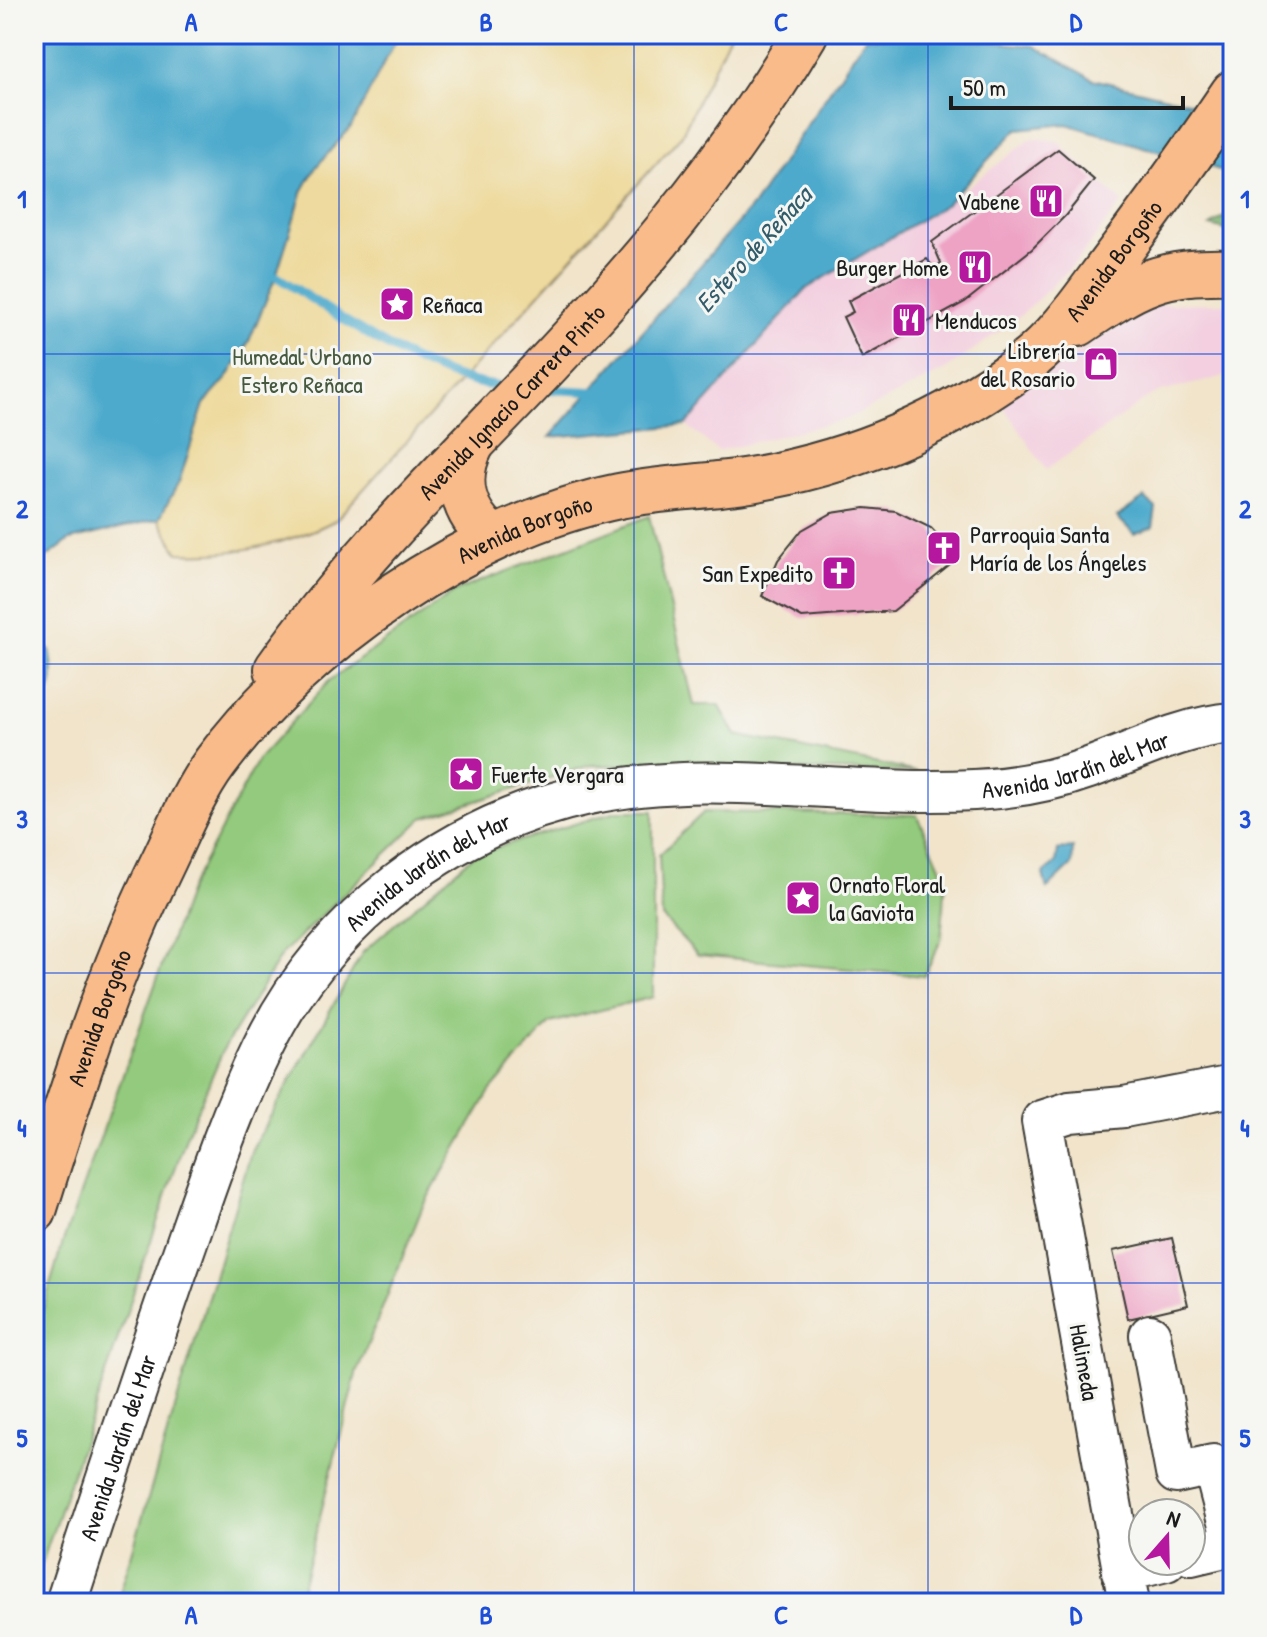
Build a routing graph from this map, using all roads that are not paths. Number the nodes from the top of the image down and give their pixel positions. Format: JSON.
{"nodes":[{"id":1,"x":805,"y":34,"type":"edge"},
{"id":2,"x":1233,"y":93,"type":"edge"},
{"id":3,"x":1233,"y":272,"type":"edge"},
{"id":4,"x":1046,"y":346,"type":"junction"},
{"id":5,"x":472,"y":444,"type":"junction"},
{"id":6,"x":492,"y":537,"type":"junction"},
{"id":7,"x":1233,"y":723,"type":"edge"},
{"id":8,"x":214,"y":765,"type":"junction"},
{"id":9,"x":1233,"y":1086,"type":"edge"},
{"id":10,"x":34,"y":1211,"type":"edge"},
{"id":11,"x":1150,"y":1335,"type":"dead end"},
{"id":12,"x":1223,"y":1463,"type":"edge"},
{"id":13,"x":1233,"y":1543,"type":"edge"},
{"id":14,"x":1207,"y":1550,"type":"edge"},
{"id":15,"x":1125,"y":1587,"type":"edge"},
{"id":16,"x":66,"y":1603,"type":"edge"}],
"edges":[{"from":1,"to":5,"type":"main road","name":"Avenida Ignacio Carrera Pinto"},
{"from":2,"to":4,"type":"main road","name":"Avenida Borgoño"},
{"from":3,"to":4,"type":"main road"},
{"from":4,"to":6,"type":"main road","name":"Avenida Borgoño"},
{"from":5,"to":6,"type":"main road"},
{"from":5,"to":8,"type":"main road","name":"Avenida Ignacio Carrera Pinto"},
{"from":6,"to":8,"type":"main road","name":"Avenida Borgoño"},
{"from":7,"to":16,"type":"street","name":"Avenida Jardín del Mar"},
{"from":8,"to":10,"type":"main road","name":"Avenida Borgoño"},
{"from":9,"to":15,"type":"street","name":"Halimeda"},
{"from":11,"to":12,"type":"street"},
{"from":12,"to":13,"type":"street"},
{"from":13,"to":14,"type":"street"}]}
